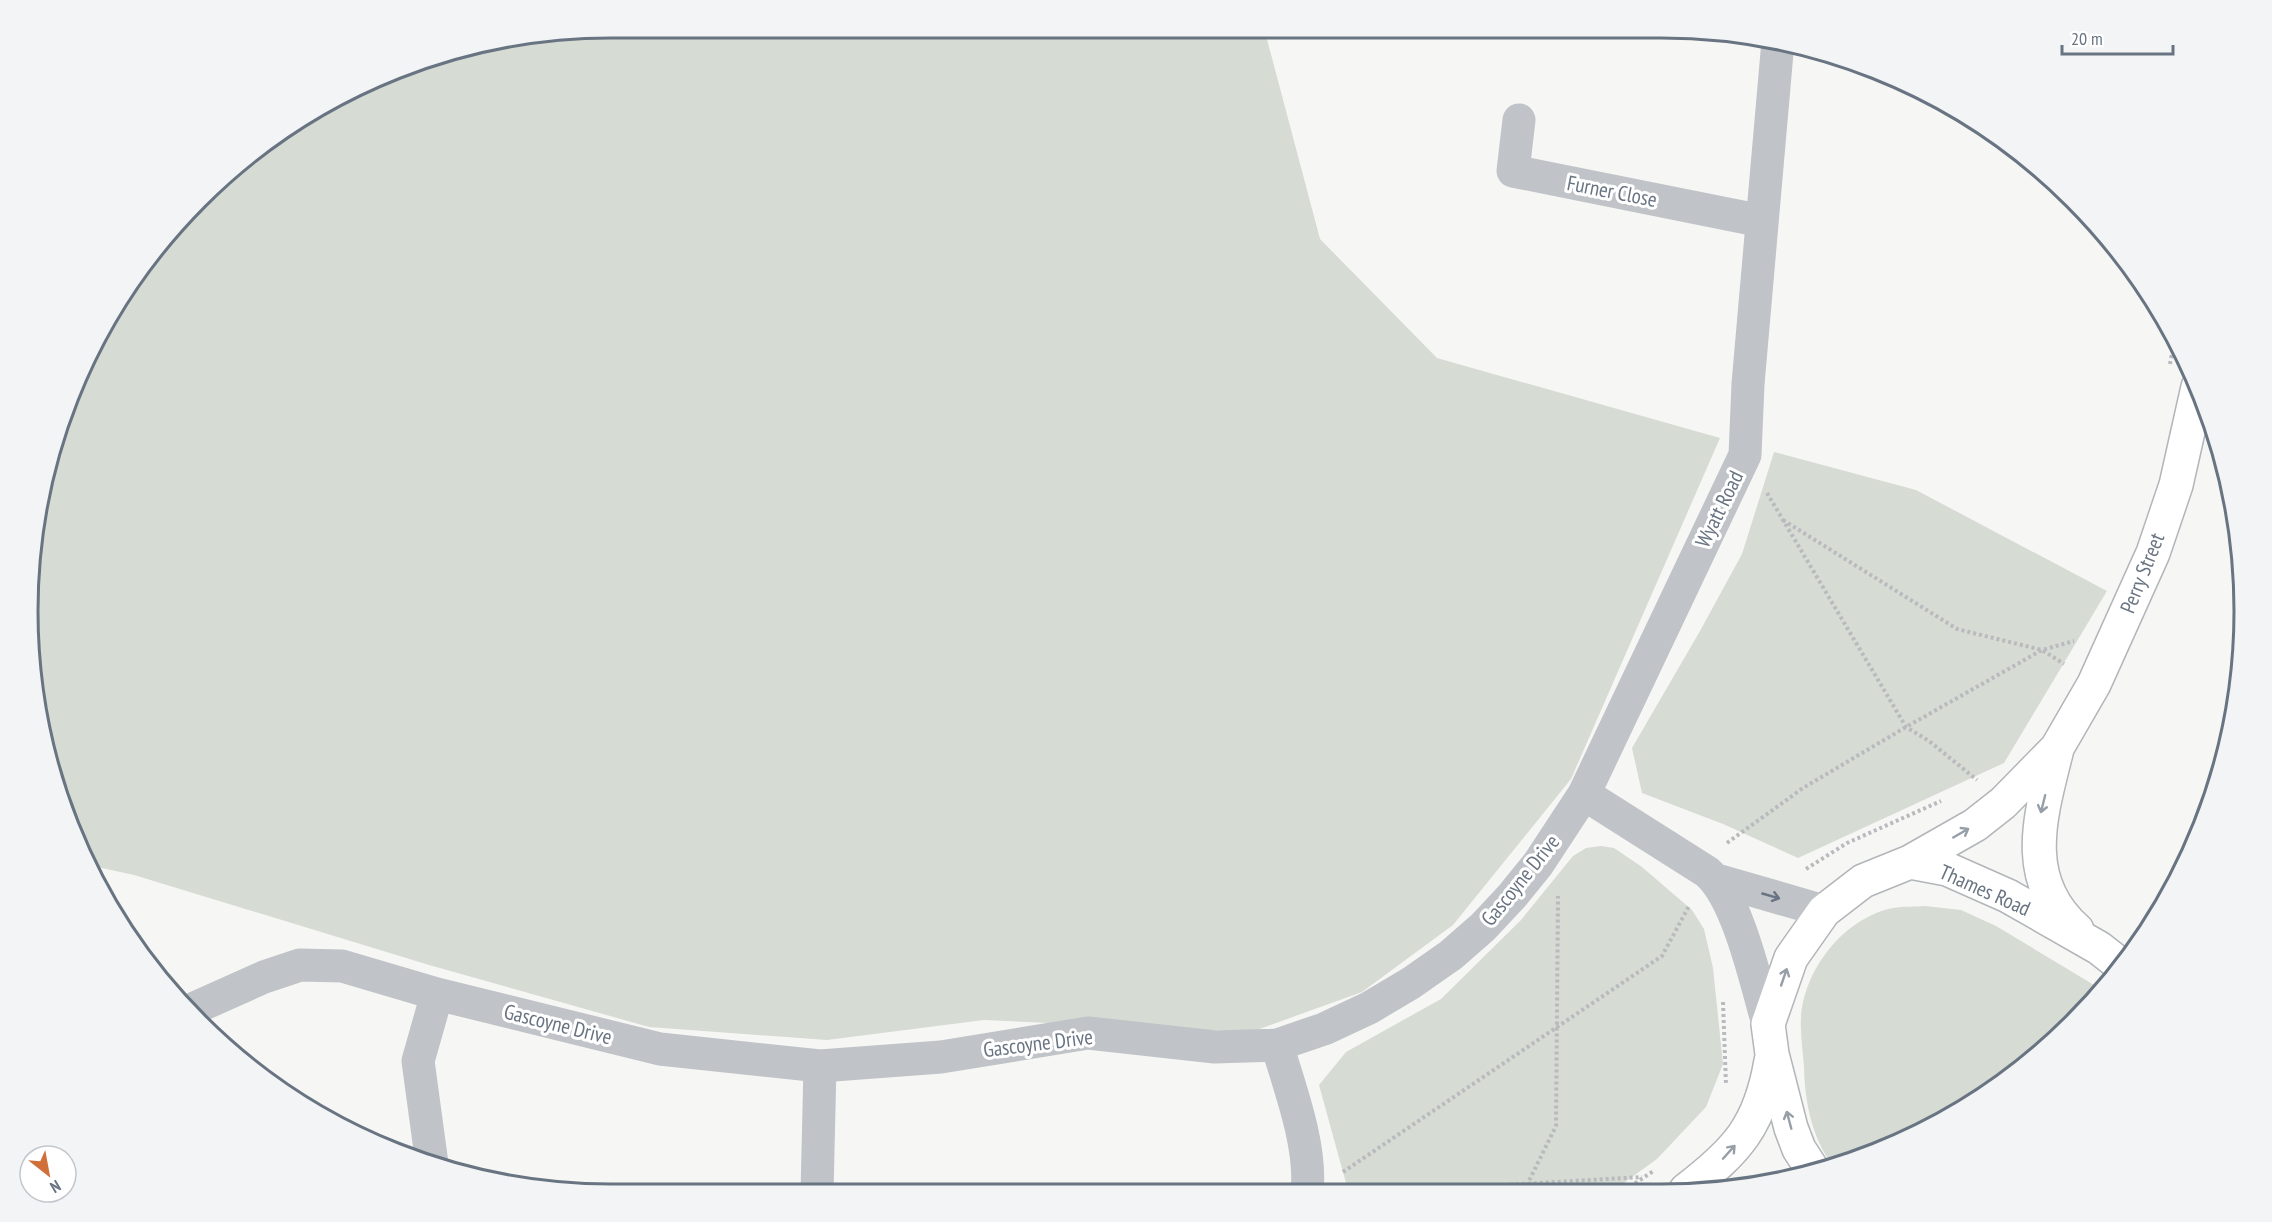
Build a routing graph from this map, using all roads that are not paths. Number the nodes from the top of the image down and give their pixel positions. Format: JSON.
{"nodes":[{"id":1,"x":1777,"y":50,"type":"edge"},
{"id":2,"x":1519,"y":120,"type":"dead end"},
{"id":3,"x":1762,"y":221,"type":"junction"},
{"id":4,"x":2195,"y":402,"type":"edge"},
{"id":5,"x":2057,"y":748,"type":"junction"},
{"id":6,"x":1584,"y":794,"type":"junction"},
{"id":7,"x":1910,"y":861,"type":"junction"},
{"id":8,"x":1705,"y":889,"type":"junction"},
{"id":9,"x":1824,"y":911,"type":"junction"},
{"id":10,"x":2110,"y":957,"type":"edge"},
{"id":11,"x":437,"y":994,"type":"junction"},
{"id":12,"x":196,"y":1007,"type":"edge"},
{"id":13,"x":1770,"y":1039,"type":"junction"},
{"id":14,"x":1277,"y":1045,"type":"junction"},
{"id":15,"x":820,"y":1066,"type":"junction"},
{"id":16,"x":431,"y":1155,"type":"edge"},
{"id":17,"x":1809,"y":1165,"type":"edge"},
{"id":18,"x":1694,"y":1183,"type":"edge"},
{"id":19,"x":817,"y":1184,"type":"edge"},
{"id":20,"x":1319,"y":1184,"type":"edge"}],
"edges":[{"from":1,"to":3,"type":"street","name":"Wyatt Road"},
{"from":2,"to":3,"type":"street","name":"Furner Close"},
{"from":3,"to":6,"type":"street","name":"Wyatt Road"},
{"from":4,"to":5,"type":"main road","name":"Perry Street"},
{"from":7,"to":5,"type":"main road","name":"Perry Street","one_way":true},
{"from":5,"to":10,"type":"main road","name":"Perry Street","one_way":true},
{"from":6,"to":8,"type":"street"},
{"from":6,"to":14,"type":"street","name":"Gascoyne Drive"},
{"from":7,"to":9,"type":"main road"},
{"from":7,"to":10,"type":"main road","name":"Thames Road"},
{"from":8,"to":9,"type":"street","one_way":true},
{"from":8,"to":13,"type":"street"},
{"from":13,"to":9,"type":"main road","one_way":true},
{"from":11,"to":12,"type":"street","name":"Gascoyne Drive"},
{"from":11,"to":15,"type":"street","name":"Gascoyne Drive"},
{"from":11,"to":16,"type":"street"},
{"from":17,"to":13,"type":"main road","one_way":true},
{"from":18,"to":13,"type":"main road","one_way":true},
{"from":14,"to":15,"type":"street","name":"Gascoyne Drive"},
{"from":14,"to":20,"type":"street"},
{"from":15,"to":19,"type":"street"}]}
